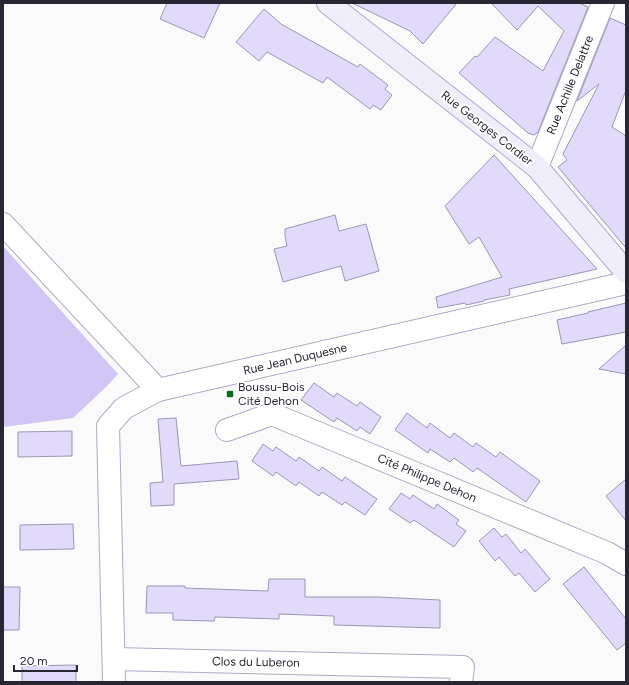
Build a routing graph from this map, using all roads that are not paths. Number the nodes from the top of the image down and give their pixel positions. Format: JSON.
{"nodes":[{"id":1,"x":328,"y":3,"type":"edge"},
{"id":2,"x":603,"y":3,"type":"edge"},
{"id":3,"x":537,"y":167,"type":"junction"},
{"id":4,"x":3,"y":224,"type":"edge"},
{"id":5,"x":626,"y":272,"type":"edge"},
{"id":6,"x":626,"y":283,"type":"edge"},
{"id":7,"x":158,"y":390,"type":"junction"},
{"id":8,"x":227,"y":430,"type":"dead end"},
{"id":9,"x":626,"y":564,"type":"edge"},
{"id":10,"x":114,"y":659,"type":"junction"},
{"id":11,"x":399,"y":674,"type":"edge"},
{"id":12,"x":114,"y":682,"type":"edge"},
{"id":13,"x":461,"y":682,"type":"edge"}],
"edges":[{"from":1,"to":3,"type":"street","name":"Rue Georges Cordier"},
{"from":2,"to":3,"type":"street","name":"Rue Achille Delattre"},
{"from":3,"to":5,"type":"street","name":"Rue Georges Cordier"},
{"from":4,"to":7,"type":"street"},
{"from":6,"to":7,"type":"street","name":"Rue Jean Duquesne"},
{"from":7,"to":10,"type":"street","name":"Rue Jean Duquesne"},
{"from":8,"to":9,"type":"street","name":"Cité Philippe Dehon"},
{"from":10,"to":11,"type":"street","name":"Clos du Luberon"},
{"from":10,"to":12,"type":"street","name":"Rue Jean Duquesne"},
{"from":11,"to":13,"type":"street","name":"Clos du Luberon"}]}
